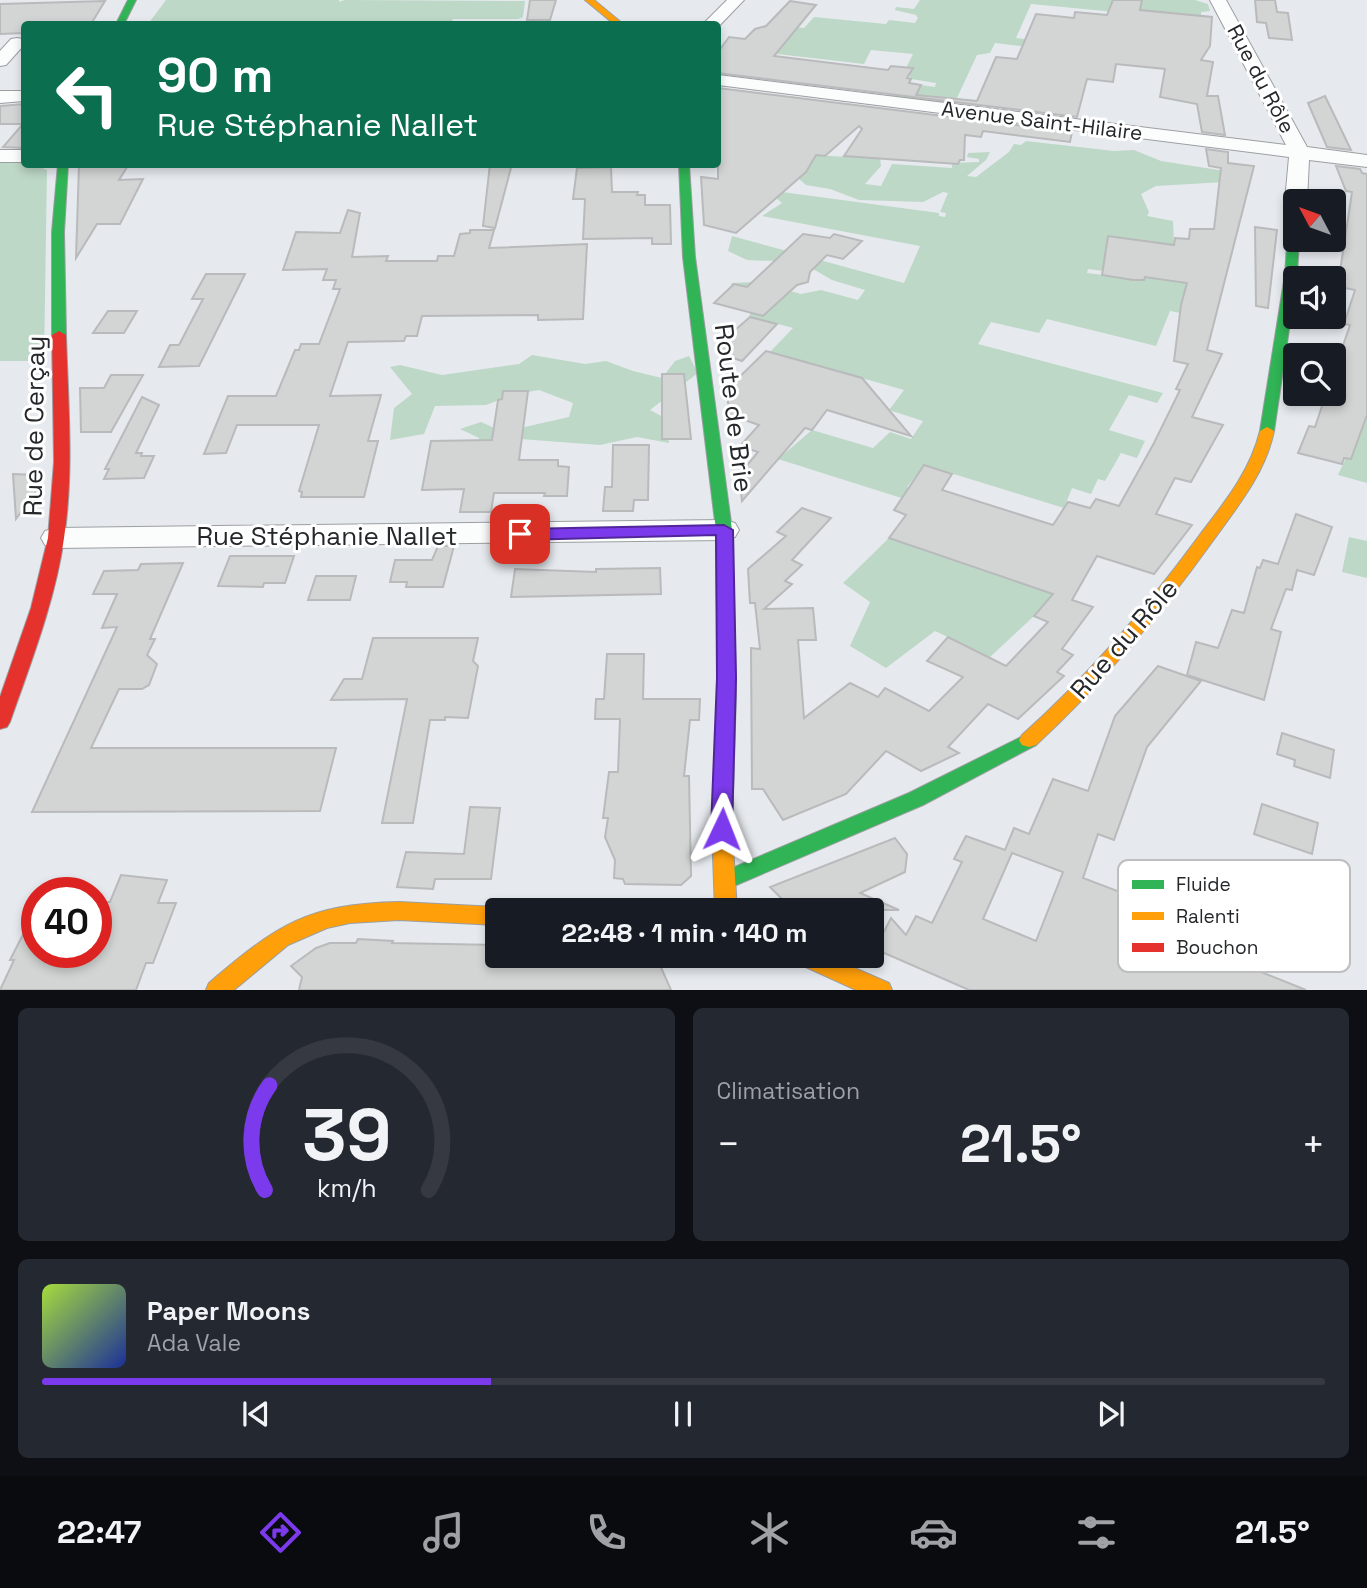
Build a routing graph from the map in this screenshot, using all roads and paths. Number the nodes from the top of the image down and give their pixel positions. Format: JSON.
{"nodes":[{"id":1,"x":132,"y":0,"type":"edge"},
{"id":2,"x":589,"y":0,"type":"edge"},
{"id":3,"x":736,"y":0,"type":"edge"},
{"id":4,"x":1218,"y":0,"type":"edge"},
{"id":5,"x":122,"y":21,"type":"edge"},
{"id":6,"x":615,"y":21,"type":"edge"},
{"id":7,"x":714,"y":21,"type":"edge"},
{"id":8,"x":9,"y":43,"type":"edge"},
{"id":9,"x":0,"y":61,"type":"edge"},
{"id":10,"x":721,"y":80,"type":"edge"},
{"id":11,"x":21,"y":96,"type":"edge"},
{"id":12,"x":0,"y":97,"type":"edge"},
{"id":13,"x":1299,"y":153,"type":"junction"},
{"id":14,"x":0,"y":156,"type":"edge"},
{"id":15,"x":21,"y":156,"type":"edge"},
{"id":16,"x":1367,"y":161,"type":"edge"},
{"id":17,"x":63,"y":168,"type":"edge"},
{"id":18,"x":684,"y":168,"type":"edge"},
{"id":19,"x":1297,"y":189,"type":"edge"},
{"id":20,"x":1292,"y":252,"type":"edge"},
{"id":21,"x":724,"y":530,"type":"junction"},
{"id":22,"x":56,"y":538,"type":"junction"},
{"id":23,"x":0,"y":722,"type":"edge"},
{"id":24,"x":726,"y":880,"type":"junction"},
{"id":25,"x":726,"y":898,"type":"edge"},
{"id":26,"x":485,"y":916,"type":"edge"},
{"id":27,"x":833,"y":968,"type":"edge"},
{"id":28,"x":217,"y":989,"type":"edge"},
{"id":29,"x":881,"y":989,"type":"edge"}],
"edges":[{"from":1,"to":5,"type":"street"},
{"from":2,"to":6,"type":"street"},
{"from":3,"to":7,"type":"street"},
{"from":4,"to":13,"type":"street","name":"Rue du Rôle"},
{"from":8,"to":9,"type":"street"},
{"from":10,"to":13,"type":"street","name":"Avenue Saint-Hilaire"},
{"from":11,"to":12,"type":"street"},
{"from":13,"to":16,"type":"street","name":"Avenue Saint-Hilaire"},
{"from":13,"to":19,"type":"street","name":"Rue du Rôle"},
{"from":14,"to":15,"type":"street"},
{"from":17,"to":22,"type":"street","name":"Rue de Cerçay"},
{"from":18,"to":21,"type":"street","name":"Route de Brie"},
{"from":20,"to":24,"type":"street","name":"Rue du Rôle"},
{"from":21,"to":22,"type":"street","name":"Rue Stéphanie Nallet"},
{"from":21,"to":24,"type":"street","name":"Route de Brie"},
{"from":22,"to":23,"type":"street","name":"Rue de Cerçay"},
{"from":24,"to":25,"type":"street","name":"Route de Brie"},
{"from":26,"to":28,"type":"street"},
{"from":27,"to":29,"type":"street"}]}
